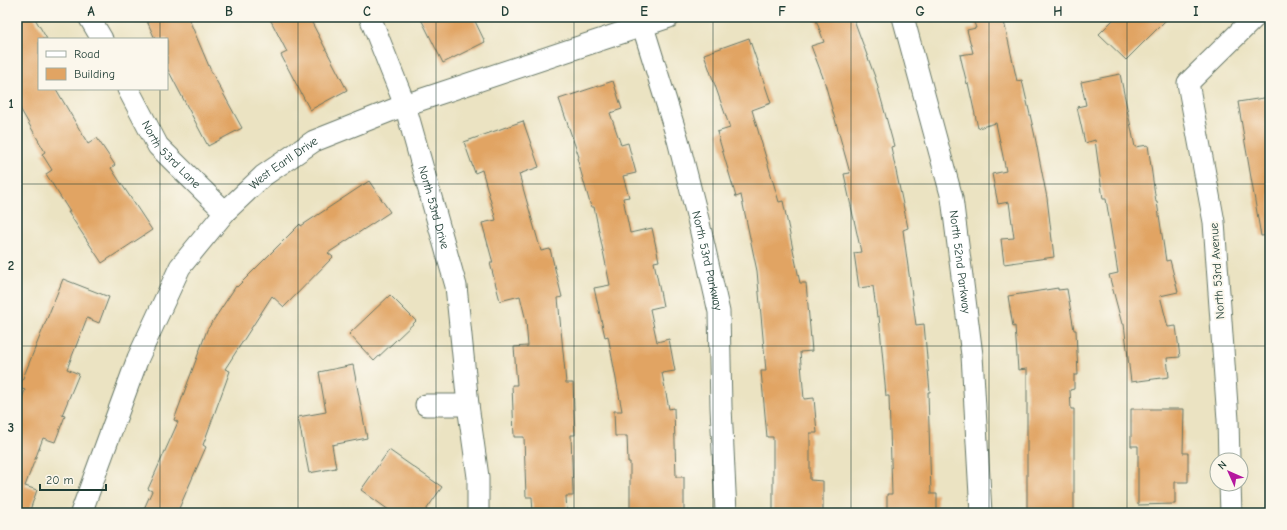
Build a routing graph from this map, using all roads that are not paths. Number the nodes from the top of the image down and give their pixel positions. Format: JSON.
{"nodes":[{"id":1,"x":89,"y":17,"type":"edge"},
{"id":2,"x":370,"y":17,"type":"edge"},
{"id":3,"x":669,"y":17,"type":"edge"},
{"id":4,"x":903,"y":17,"type":"edge"},
{"id":5,"x":1255,"y":17,"type":"edge"},
{"id":6,"x":642,"y":21,"type":"edge"},
{"id":7,"x":101,"y":38,"type":"edge"},
{"id":8,"x":129,"y":90,"type":"edge"},
{"id":9,"x":405,"y":105,"type":"junction"},
{"id":10,"x":224,"y":212,"type":"junction"},
{"id":11,"x":426,"y":405,"type":"dead end"},
{"id":12,"x":468,"y":405,"type":"junction"},
{"id":13,"x":1229,"y":452,"type":"edge"},
{"id":14,"x":1230,"y":492,"type":"edge"},
{"id":15,"x":81,"y":513,"type":"edge"},
{"id":16,"x":478,"y":513,"type":"edge"},
{"id":17,"x":726,"y":513,"type":"edge"},
{"id":18,"x":980,"y":513,"type":"edge"},
{"id":19,"x":1231,"y":513,"type":"edge"}],
"edges":[{"from":1,"to":7,"type":"street"},
{"from":2,"to":9,"type":"street","name":"North 53rd Drive"},
{"from":3,"to":6,"type":"street","name":"West Earll Drive"},
{"from":4,"to":18,"type":"street","name":"North 52nd Parkway"},
{"from":5,"to":13,"type":"street","name":"North 53rd Avenue"},
{"from":6,"to":9,"type":"street","name":"West Earll Drive"},
{"from":6,"to":17,"type":"street","name":"North 53rd Parkway"},
{"from":8,"to":10,"type":"street","name":"North 53rd Lane"},
{"from":9,"to":10,"type":"street","name":"West Earll Drive"},
{"from":9,"to":12,"type":"street","name":"North 53rd Drive"},
{"from":10,"to":15,"type":"street","name":"West Earll Drive"},
{"from":11,"to":12,"type":"street"},
{"from":12,"to":16,"type":"street","name":"North 53rd Drive"},
{"from":14,"to":19,"type":"street"}]}
